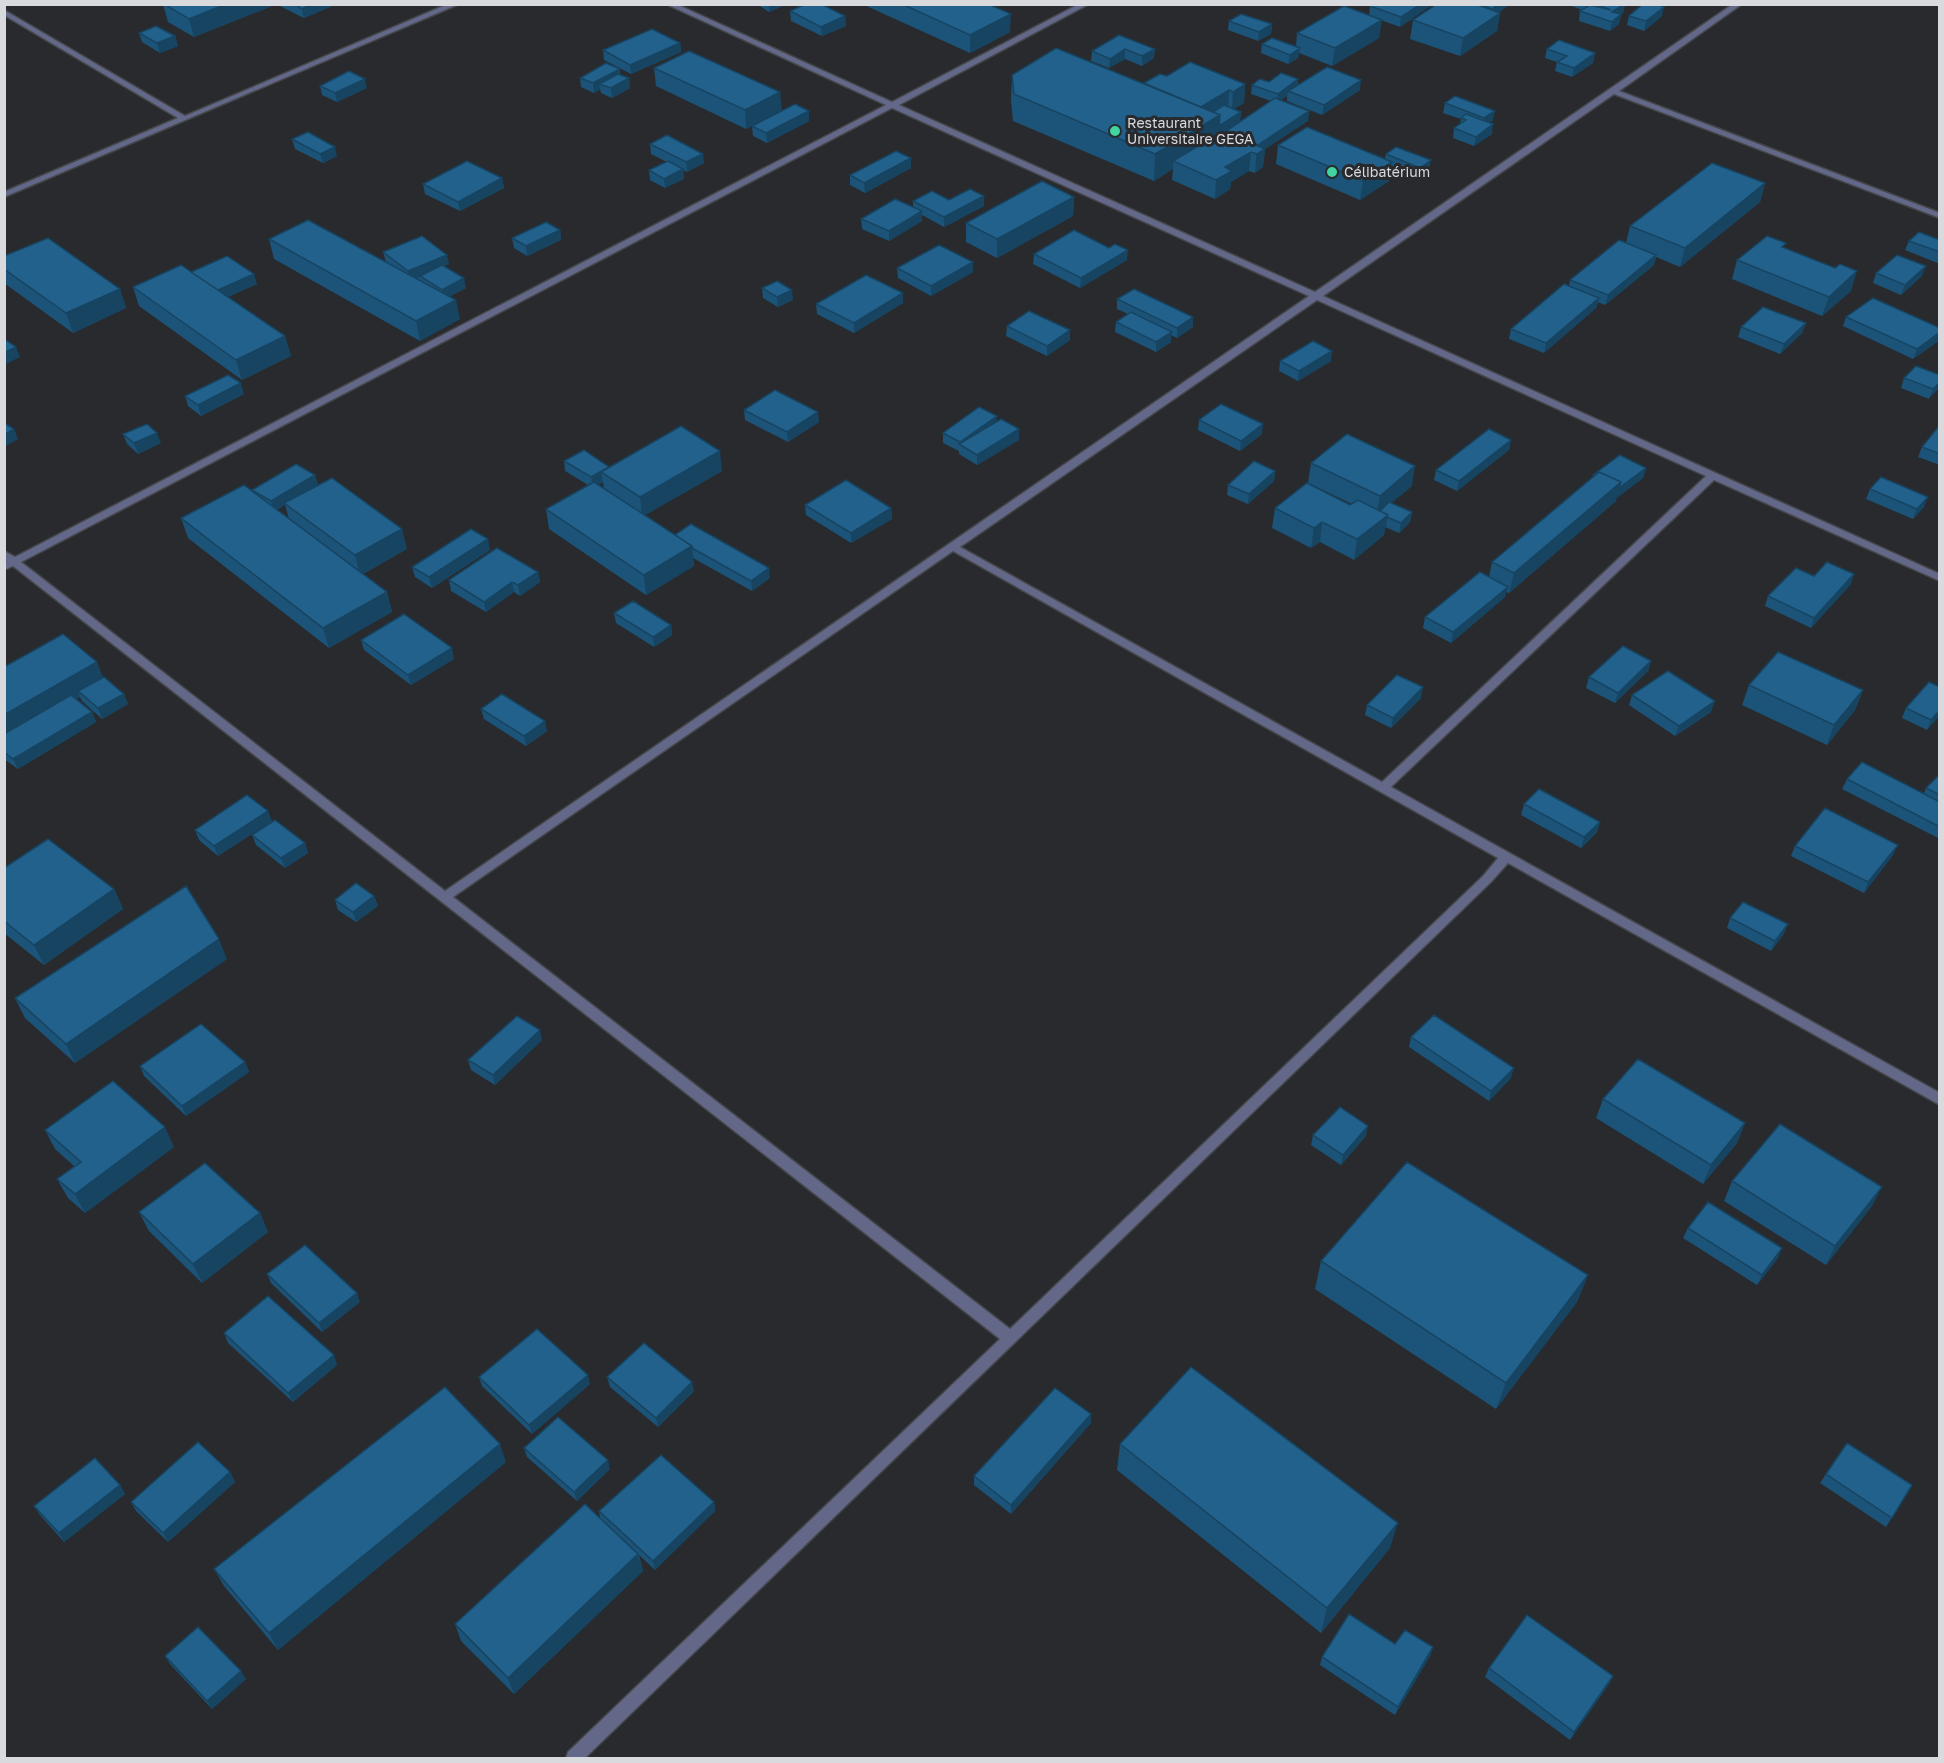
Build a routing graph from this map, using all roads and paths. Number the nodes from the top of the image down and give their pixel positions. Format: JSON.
{"nodes":[{"id":1,"x":456,"y":4,"type":"edge"},
{"id":2,"x":669,"y":4,"type":"edge"},
{"id":3,"x":1086,"y":4,"type":"edge"},
{"id":4,"x":1738,"y":4,"type":"edge"},
{"id":5,"x":4,"y":12,"type":"edge"},
{"id":6,"x":1613,"y":91,"type":"junction"},
{"id":7,"x":893,"y":105,"type":"junction"},
{"id":8,"x":184,"y":119,"type":"junction"},
{"id":9,"x":4,"y":195,"type":"edge"},
{"id":10,"x":1940,"y":216,"type":"edge"},
{"id":11,"x":1316,"y":296,"type":"junction"},
{"id":12,"x":1712,"y":476,"type":"junction"},
{"id":13,"x":953,"y":547,"type":"junction"},
{"id":14,"x":8,"y":561,"type":"edge"},
{"id":15,"x":1940,"y":578,"type":"edge"},
{"id":16,"x":1383,"y":788,"type":"junction"},
{"id":17,"x":1506,"y":857,"type":"junction"},
{"id":18,"x":445,"y":897,"type":"junction"},
{"id":19,"x":1940,"y":1100,"type":"edge"},
{"id":20,"x":1010,"y":1338,"type":"junction"},
{"id":21,"x":574,"y":1758,"type":"edge"}],
"edges":[{"from":1,"to":8,"type":"street"},
{"from":2,"to":7,"type":"street"},
{"from":3,"to":7,"type":"street"},
{"from":4,"to":6,"type":"street"},
{"from":5,"to":8,"type":"street"},
{"from":6,"to":10,"type":"street"},
{"from":6,"to":11,"type":"street"},
{"from":7,"to":11,"type":"street"},
{"from":7,"to":14,"type":"street"},
{"from":8,"to":9,"type":"street"},
{"from":11,"to":12,"type":"street"},
{"from":11,"to":13,"type":"street"},
{"from":12,"to":15,"type":"street"},
{"from":12,"to":16,"type":"street"},
{"from":13,"to":16,"type":"street"},
{"from":13,"to":18,"type":"street"},
{"from":14,"to":18,"type":"street"},
{"from":16,"to":17,"type":"street"},
{"from":17,"to":19,"type":"street"},
{"from":17,"to":20,"type":"street"},
{"from":18,"to":20,"type":"street"},
{"from":20,"to":21,"type":"street"}]}
